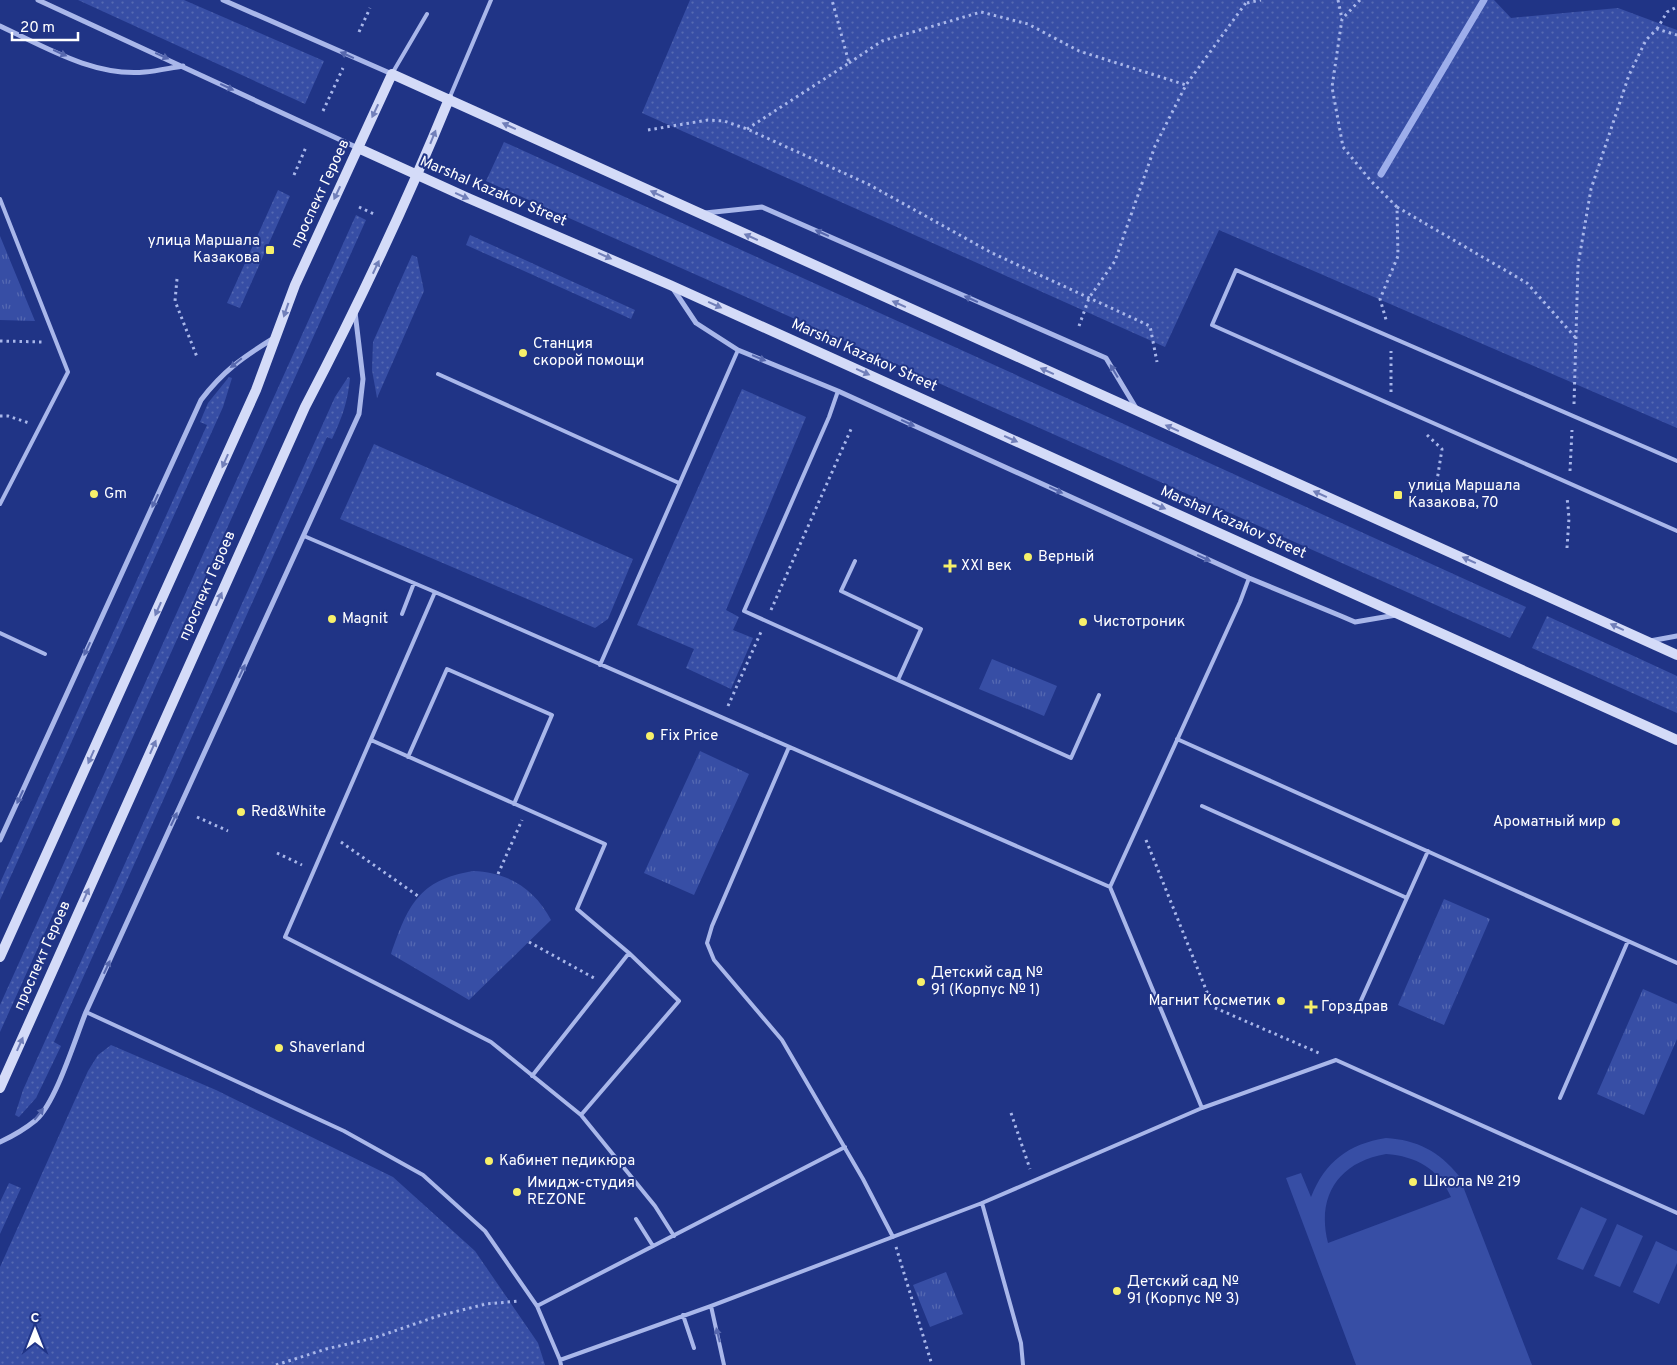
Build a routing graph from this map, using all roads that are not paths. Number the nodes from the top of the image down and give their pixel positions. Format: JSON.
{"nodes":[{"id":1,"x":38,"y":0,"type":"edge"},
{"id":2,"x":223,"y":0,"type":"edge"},
{"id":3,"x":491,"y":0,"type":"edge"},
{"id":4,"x":427,"y":14,"type":"dead end"},
{"id":5,"x":0,"y":26,"type":"edge"},
{"id":6,"x":183,"y":66,"type":"junction"},
{"id":7,"x":392,"y":74,"type":"junction"},
{"id":8,"x":449,"y":99,"type":"junction"},
{"id":9,"x":358,"y":148,"type":"junction"},
{"id":10,"x":417,"y":176,"type":"junction"},
{"id":11,"x":0,"y":199,"type":"edge"},
{"id":12,"x":701,"y":214,"type":"junction"},
{"id":13,"x":670,"y":285,"type":"junction"},
{"id":14,"x":355,"y":311,"type":"junction"},
{"id":15,"x":277,"y":337,"type":"junction"},
{"id":16,"x":738,"y":350,"type":"junction"},
{"id":17,"x":438,"y":374,"type":"dead end"},
{"id":18,"x":838,"y":391,"type":"junction"},
{"id":19,"x":1139,"y":413,"type":"junction"},
{"id":20,"x":1677,"y":461,"type":"edge"},
{"id":21,"x":679,"y":483,"type":"junction"},
{"id":22,"x":0,"y":504,"type":"edge"},
{"id":23,"x":1677,"y":532,"type":"edge"},
{"id":24,"x":304,"y":536,"type":"junction"},
{"id":25,"x":855,"y":561,"type":"dead end"},
{"id":26,"x":1249,"y":578,"type":"junction"},
{"id":27,"x":414,"y":583,"type":"junction"},
{"id":28,"x":435,"y":592,"type":"junction"},
{"id":29,"x":402,"y":614,"type":"dead end"},
{"id":30,"x":1400,"y":614,"type":"junction"},
{"id":31,"x":0,"y":633,"type":"edge"},
{"id":32,"x":1677,"y":636,"type":"edge"},
{"id":33,"x":1648,"y":642,"type":"junction"},
{"id":34,"x":45,"y":654,"type":"dead end"},
{"id":35,"x":1677,"y":654,"type":"edge"},
{"id":36,"x":600,"y":665,"type":"junction"},
{"id":37,"x":898,"y":680,"type":"junction"},
{"id":38,"x":1099,"y":695,"type":"dead end"},
{"id":39,"x":1177,"y":739,"type":"junction"},
{"id":40,"x":371,"y":740,"type":"junction"},
{"id":41,"x":1677,"y":740,"type":"edge"},
{"id":42,"x":789,"y":747,"type":"junction"},
{"id":43,"x":408,"y":757,"type":"junction"},
{"id":44,"x":514,"y":804,"type":"junction"},
{"id":45,"x":1202,"y":806,"type":"dead end"},
{"id":46,"x":0,"y":840,"type":"edge"},
{"id":47,"x":1428,"y":852,"type":"junction"},
{"id":48,"x":1110,"y":887,"type":"junction"},
{"id":49,"x":1407,"y":898,"type":"junction"},
{"id":50,"x":1628,"y":941,"type":"junction"},
{"id":51,"x":629,"y":952,"type":"junction"},
{"id":52,"x":0,"y":957,"type":"edge"},
{"id":53,"x":1677,"y":963,"type":"edge"},
{"id":54,"x":1359,"y":1005,"type":"dead end"},
{"id":55,"x":86,"y":1012,"type":"junction"},
{"id":56,"x":532,"y":1076,"type":"junction"},
{"id":57,"x":0,"y":1088,"type":"edge"},
{"id":58,"x":1560,"y":1098,"type":"dead end"},
{"id":59,"x":1202,"y":1108,"type":"junction"},
{"id":60,"x":581,"y":1115,"type":"junction"},
{"id":61,"x":0,"y":1142,"type":"edge"},
{"id":62,"x":845,"y":1147,"type":"junction"},
{"id":63,"x":982,"y":1203,"type":"junction"},
{"id":64,"x":1677,"y":1213,"type":"edge"},
{"id":65,"x":636,"y":1219,"type":"dead end"},
{"id":66,"x":674,"y":1236,"type":"junction"},
{"id":67,"x":893,"y":1237,"type":"junction"},
{"id":68,"x":653,"y":1246,"type":"junction"},
{"id":69,"x":537,"y":1306,"type":"junction"},
{"id":70,"x":711,"y":1306,"type":"junction"},
{"id":71,"x":683,"y":1316,"type":"junction"},
{"id":72,"x":694,"y":1348,"type":"dead end"},
{"id":73,"x":560,"y":1360,"type":"junction"},
{"id":74,"x":561,"y":1365,"type":"edge"},
{"id":75,"x":724,"y":1365,"type":"edge"},
{"id":76,"x":1023,"y":1365,"type":"edge"}],
"edges":[{"from":1,"to":6,"type":"street","name":"Marshal Kazakov Street","one_way":true},
{"from":7,"to":2,"type":"street","one_way":true},
{"from":3,"to":8,"type":"lane"},
{"from":4,"to":7,"type":"lane"},
{"from":5,"to":6,"type":"street","one_way":true},
{"from":6,"to":9,"type":"street","name":"Marshal Kazakov Street","one_way":true},
{"from":7,"to":8,"type":"street"},
{"from":7,"to":9,"type":"street","name":"проспект Героев","one_way":true},
{"from":10,"to":8,"type":"street","name":"проспект Героев","one_way":true},
{"from":12,"to":8,"type":"street","one_way":true},
{"from":9,"to":10,"type":"street","name":"Marshal Kazakov Street"},
{"from":9,"to":15,"type":"street","name":"проспект Героев","one_way":true},
{"from":10,"to":13,"type":"street","name":"Marshal Kazakov Street","one_way":true},
{"from":14,"to":10,"type":"street","name":"проспект Героев","one_way":true},
{"from":11,"to":22,"type":"lane"},
{"from":19,"to":12,"type":"street","one_way":true},
{"from":19,"to":12,"type":"street","one_way":true},
{"from":13,"to":16,"type":"street"},
{"from":13,"to":30,"type":"street","name":"Marshal Kazakov Street","one_way":true},
{"from":14,"to":24,"type":"street"},
{"from":57,"to":14,"type":"street","name":"проспект Героев","one_way":true},
{"from":15,"to":46,"type":"street","one_way":true},
{"from":15,"to":52,"type":"street","name":"проспект Героев","one_way":true},
{"from":16,"to":18,"type":"street","one_way":true},
{"from":16,"to":21,"type":"lane"},
{"from":17,"to":21,"type":"lane"},
{"from":18,"to":26,"type":"street","one_way":true},
{"from":18,"to":37,"type":"lane"},
{"from":33,"to":19,"type":"street","one_way":true},
{"from":20,"to":23,"type":"lane"},
{"from":21,"to":36,"type":"lane"},
{"from":24,"to":27,"type":"lane"},
{"from":55,"to":24,"type":"street","one_way":true},
{"from":25,"to":37,"type":"lane"},
{"from":26,"to":30,"type":"street"},
{"from":26,"to":39,"type":"lane"},
{"from":27,"to":28,"type":"lane"},
{"from":27,"to":29,"type":"lane"},
{"from":28,"to":36,"type":"lane"},
{"from":28,"to":40,"type":"lane"},
{"from":30,"to":41,"type":"street","name":"Marshal Kazakov Street"},
{"from":31,"to":34,"type":"lane"},
{"from":32,"to":33,"type":"street"},
{"from":33,"to":35,"type":"street"},
{"from":36,"to":42,"type":"lane"},
{"from":37,"to":38,"type":"lane"},
{"from":39,"to":47,"type":"lane"},
{"from":39,"to":48,"type":"lane"},
{"from":40,"to":43,"type":"lane"},
{"from":40,"to":56,"type":"lane"},
{"from":42,"to":48,"type":"lane"},
{"from":42,"to":62,"type":"lane"},
{"from":43,"to":44,"type":"lane"},
{"from":43,"to":44,"type":"lane"},
{"from":44,"to":51,"type":"lane"},
{"from":45,"to":49,"type":"lane"},
{"from":47,"to":49,"type":"lane"},
{"from":47,"to":50,"type":"lane"},
{"from":48,"to":59,"type":"lane"},
{"from":49,"to":54,"type":"lane"},
{"from":50,"to":53,"type":"lane"},
{"from":50,"to":58,"type":"lane"},
{"from":51,"to":56,"type":"lane"},
{"from":51,"to":60,"type":"lane"},
{"from":61,"to":55,"type":"street","one_way":true},
{"from":55,"to":69,"type":"lane"},
{"from":56,"to":60,"type":"lane"},
{"from":59,"to":63,"type":"lane"},
{"from":59,"to":64,"type":"lane"},
{"from":60,"to":66,"type":"lane"},
{"from":62,"to":66,"type":"lane"},
{"from":62,"to":67,"type":"lane"},
{"from":63,"to":67,"type":"lane"},
{"from":63,"to":76,"type":"lane"},
{"from":65,"to":68,"type":"lane"},
{"from":66,"to":68,"type":"lane"},
{"from":67,"to":70,"type":"lane"},
{"from":68,"to":69,"type":"lane"},
{"from":69,"to":73,"type":"lane"},
{"from":70,"to":71,"type":"lane"},
{"from":75,"to":70,"type":"lane","one_way":true},
{"from":71,"to":72,"type":"lane"},
{"from":71,"to":73,"type":"lane"},
{"from":73,"to":74,"type":"lane"}]}
